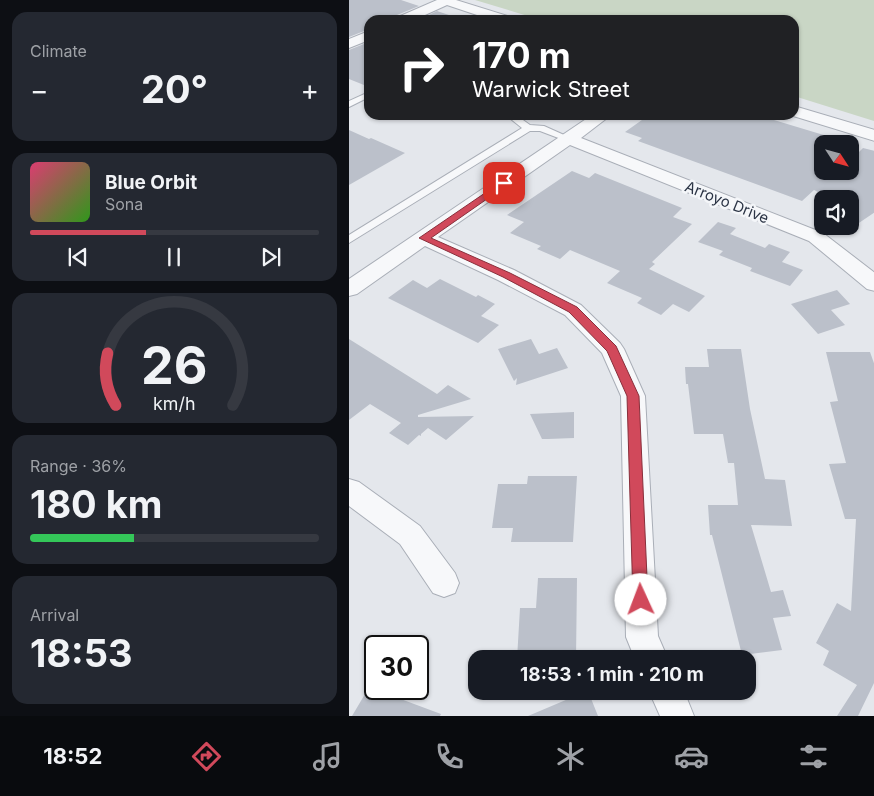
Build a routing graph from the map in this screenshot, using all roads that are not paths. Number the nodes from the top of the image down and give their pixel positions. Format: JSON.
{"nodes":[{"id":1,"x":445,"y":0,"type":"edge"},
{"id":2,"x":414,"y":15,"type":"edge"},
{"id":3,"x":491,"y":15,"type":"edge"},
{"id":4,"x":364,"y":37,"type":"edge"},
{"id":5,"x":349,"y":44,"type":"edge"},
{"id":6,"x":364,"y":96,"type":"edge"},
{"id":7,"x":349,"y":104,"type":"edge"},
{"id":8,"x":799,"y":113,"type":"edge"},
{"id":9,"x":517,"y":120,"type":"edge"},
{"id":10,"x":596,"y":120,"type":"edge"},
{"id":11,"x":528,"y":128,"type":"junction"},
{"id":12,"x":874,"y":136,"type":"edge"},
{"id":13,"x":569,"y":139,"type":"junction"},
{"id":14,"x":424,"y":238,"type":"junction"},
{"id":15,"x":349,"y":240,"type":"edge"},
{"id":16,"x":874,"y":284,"type":"edge"},
{"id":17,"x":349,"y":289,"type":"edge"},
{"id":18,"x":349,"y":490,"type":"edge"},
{"id":19,"x":444,"y":583,"type":"dead end"},
{"id":20,"x":647,"y":650,"type":"edge"},
{"id":21,"x":670,"y":700,"type":"edge"},
{"id":22,"x":677,"y":716,"type":"edge"}],
"edges":[{"from":1,"to":2,"type":"street"},
{"from":1,"to":3,"type":"street"},
{"from":4,"to":5,"type":"street"},
{"from":6,"to":7,"type":"lane"},
{"from":8,"to":12,"type":"street"},
{"from":9,"to":11,"type":"lane"},
{"from":10,"to":13,"type":"street"},
{"from":11,"to":13,"type":"lane"},
{"from":11,"to":15,"type":"lane"},
{"from":13,"to":14,"type":"street"},
{"from":13,"to":16,"type":"street","name":"Arroyo Drive"},
{"from":14,"to":17,"type":"street"},
{"from":14,"to":20,"type":"street"},
{"from":18,"to":19,"type":"street"},
{"from":21,"to":22,"type":"street"}]}
